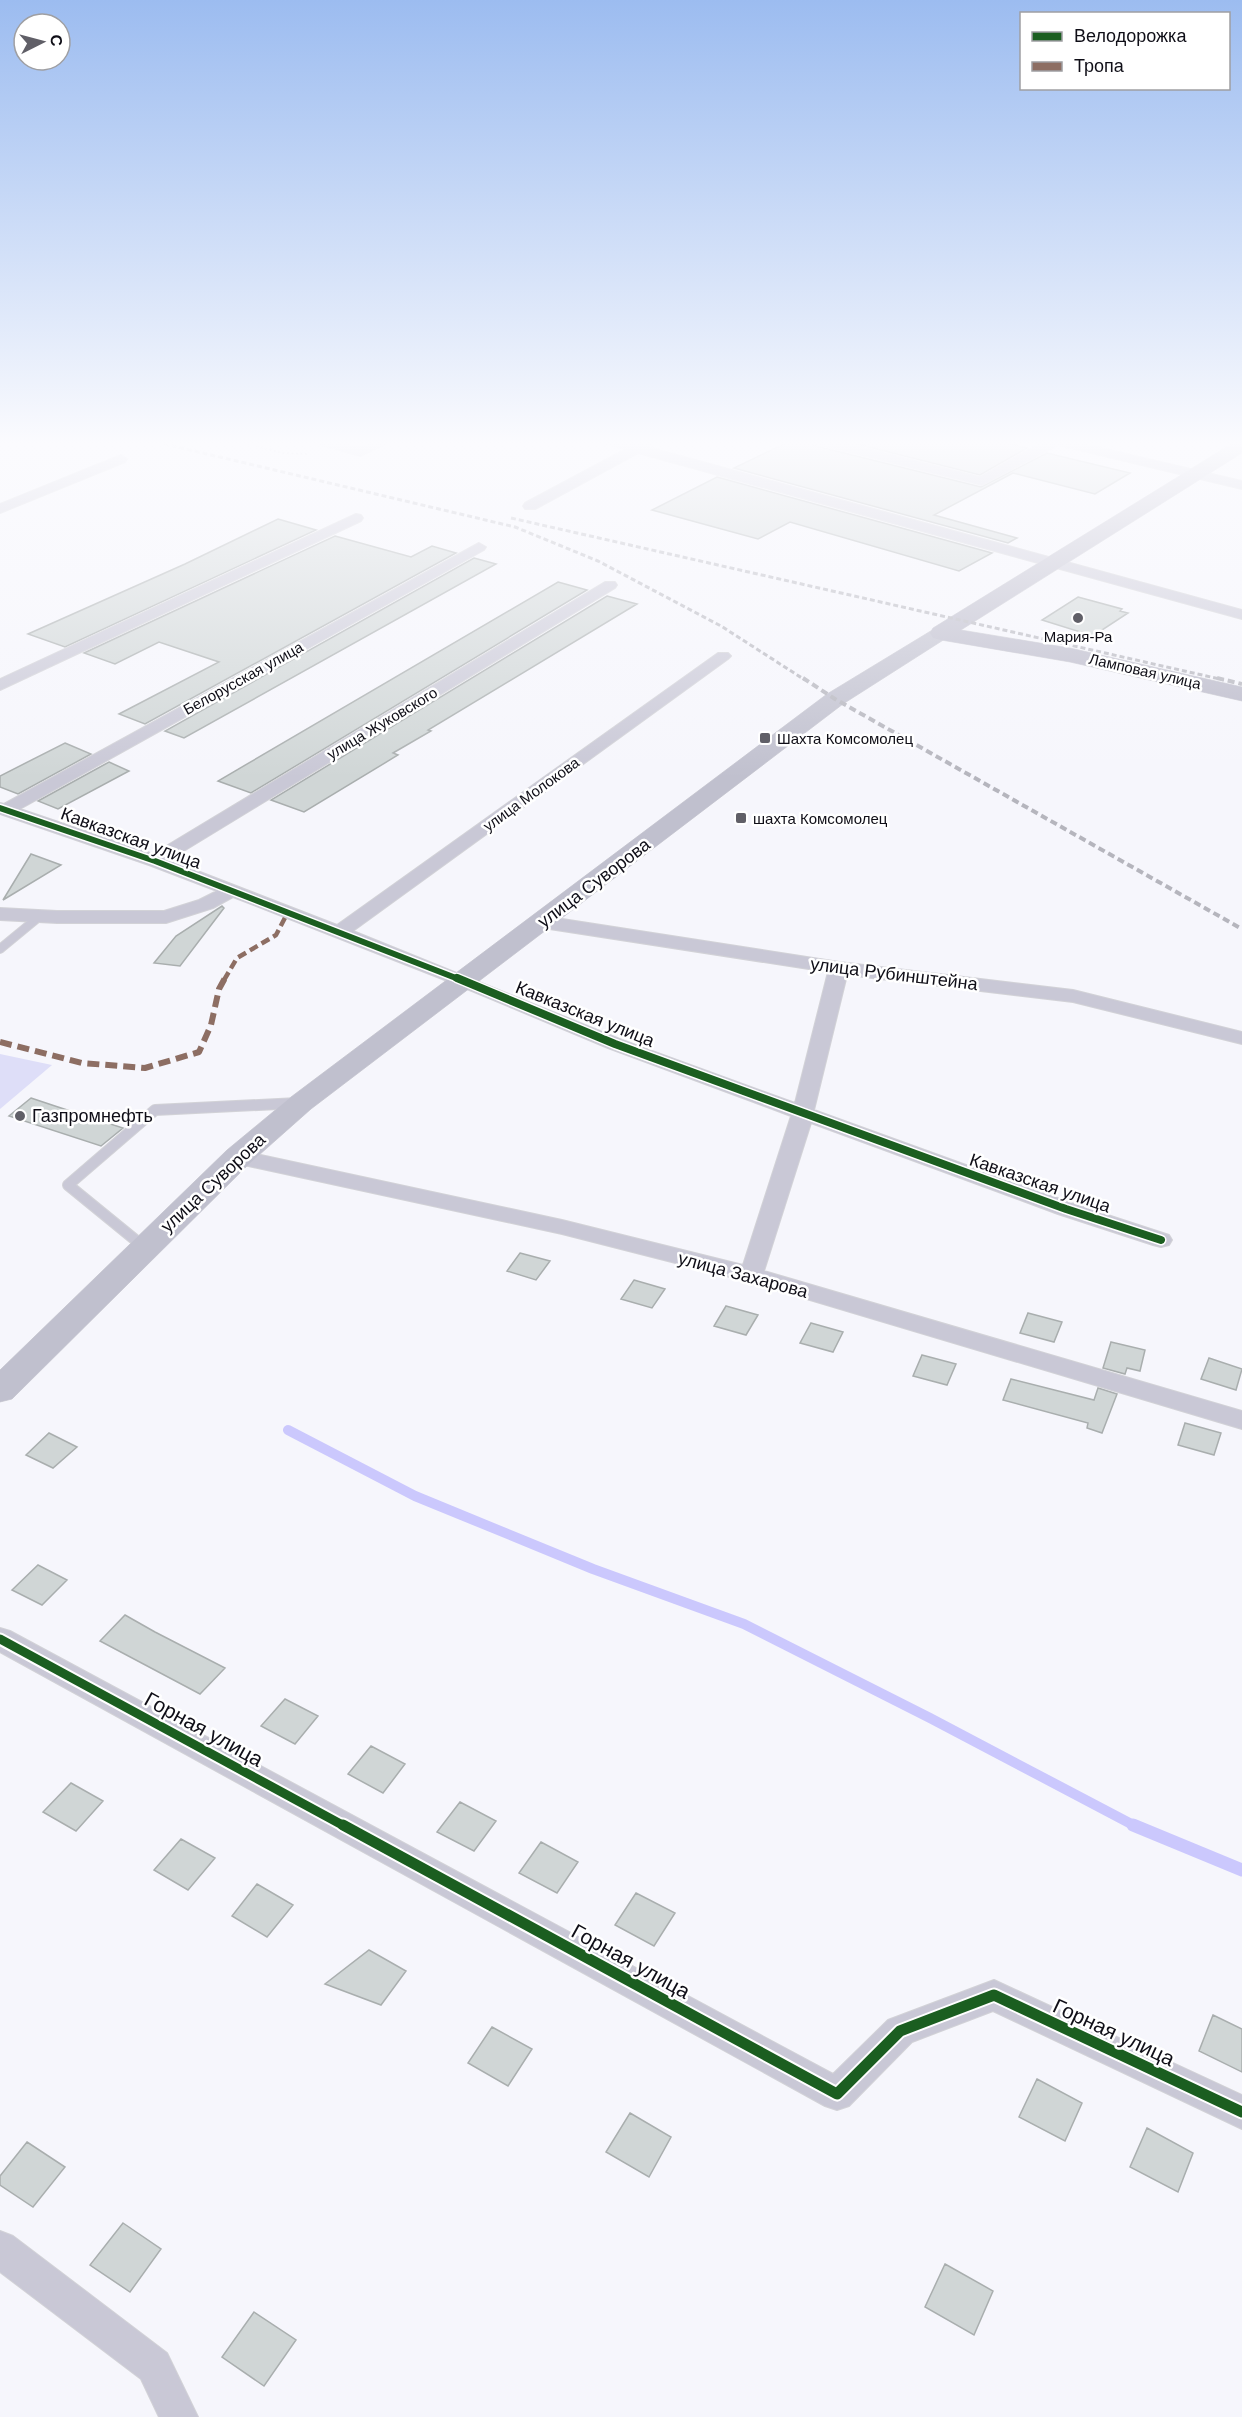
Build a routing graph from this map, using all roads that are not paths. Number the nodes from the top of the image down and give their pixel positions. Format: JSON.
{"nodes":[{"id":1,"x":282,"y":553,"type":"edge"},
{"id":2,"x":468,"y":553,"type":"edge"},
{"id":3,"x":1022,"y":553,"type":"edge"},
{"id":4,"x":1065,"y":553,"type":"edge"},
{"id":5,"x":1052,"y":561,"type":"junction"},
{"id":6,"x":610,"y":585,"type":"dead end"},
{"id":7,"x":1242,"y":615,"type":"edge"},
{"id":8,"x":941,"y":633,"type":"junction"},
{"id":9,"x":723,"y":656,"type":"dead end"},
{"id":10,"x":0,"y":685,"type":"edge"},
{"id":11,"x":1242,"y":693,"type":"edge"},
{"id":12,"x":3,"y":809,"type":"edge"},
{"id":13,"x":155,"y":861,"type":"junction"},
{"id":14,"x":231,"y":891,"type":"junction"},
{"id":15,"x":0,"y":914,"type":"edge"},
{"id":16,"x":40,"y":916,"type":"junction"},
{"id":17,"x":543,"y":922,"type":"junction"},
{"id":18,"x":339,"y":932,"type":"junction"},
{"id":19,"x":0,"y":949,"type":"edge"},
{"id":20,"x":839,"y":968,"type":"junction"},
{"id":21,"x":462,"y":980,"type":"junction"},
{"id":22,"x":1242,"y":1038,"type":"edge"},
{"id":23,"x":301,"y":1103,"type":"junction"},
{"id":24,"x":803,"y":1113,"type":"junction"},
{"id":25,"x":238,"y":1157,"type":"junction"},
{"id":26,"x":1161,"y":1240,"type":"dead end"},
{"id":27,"x":145,"y":1248,"type":"junction"},
{"id":28,"x":751,"y":1275,"type":"junction"},
{"id":29,"x":0,"y":1390,"type":"edge"},
{"id":30,"x":1242,"y":1420,"type":"edge"},
{"id":31,"x":0,"y":1639,"type":"edge"},
{"id":32,"x":1242,"y":2112,"type":"edge"},
{"id":33,"x":0,"y":2249,"type":"edge"},
{"id":34,"x":179,"y":2417,"type":"edge"}],
"edges":[{"from":1,"to":10,"type":"street"},
{"from":2,"to":12,"type":"street","name":"Белорусская улица"},
{"from":3,"to":5,"type":"street"},
{"from":4,"to":5,"type":"main road","name":"улица Суворова"},
{"from":5,"to":7,"type":"street"},
{"from":5,"to":8,"type":"main road","name":"улица Суворова"},
{"from":6,"to":13,"type":"street","name":"улица Жуковского"},
{"from":8,"to":11,"type":"main road","name":"Ламповая улица"},
{"from":8,"to":17,"type":"street","name":"улица Суворова"},
{"from":9,"to":18,"type":"street","name":"улица Молокова"},
{"from":12,"to":13,"type":"street","name":"Кавказская улица"},
{"from":13,"to":14,"type":"street","name":"Кавказская улица"},
{"from":14,"to":16,"type":"street"},
{"from":14,"to":18,"type":"street","name":"Кавказская улица"},
{"from":15,"to":16,"type":"street"},
{"from":16,"to":19,"type":"lane"},
{"from":17,"to":20,"type":"street","name":"улица Рубинштейна"},
{"from":17,"to":21,"type":"street","name":"улица Суворова"},
{"from":18,"to":21,"type":"street","name":"Кавказская улица"},
{"from":20,"to":22,"type":"street","name":"улица Рубинштейна"},
{"from":20,"to":24,"type":"street"},
{"from":21,"to":23,"type":"street","name":"улица Суворова"},
{"from":21,"to":24,"type":"street","name":"Кавказская улица"},
{"from":23,"to":25,"type":"street","name":"улица Суворова"},
{"from":23,"to":27,"type":"lane"},
{"from":24,"to":26,"type":"street","name":"Кавказская улица"},
{"from":24,"to":28,"type":"street"},
{"from":25,"to":27,"type":"street","name":"улица Суворова"},
{"from":25,"to":28,"type":"street","name":"улица Захарова"},
{"from":27,"to":29,"type":"street","name":"улица Суворова"},
{"from":28,"to":30,"type":"street","name":"улица Захарова"},
{"from":31,"to":32,"type":"street","name":"Горная улица"},
{"from":33,"to":34,"type":"street"}]}
